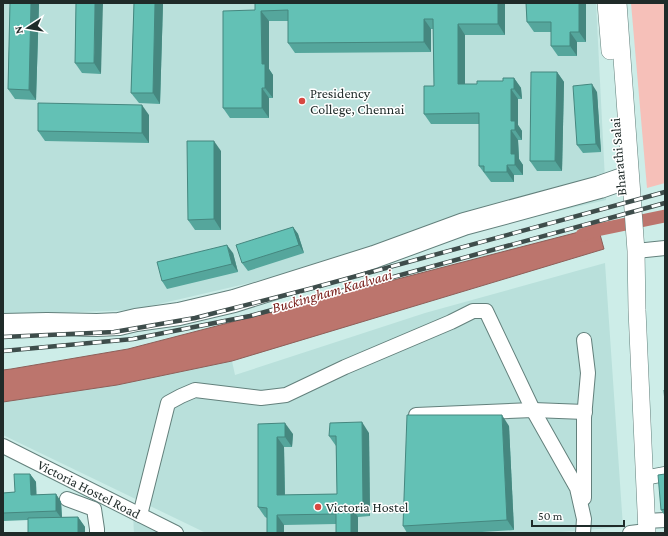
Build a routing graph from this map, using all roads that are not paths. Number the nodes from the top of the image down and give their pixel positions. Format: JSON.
{"nodes":[{"id":1,"x":606,"y":3,"type":"edge"},
{"id":2,"x":618,"y":3,"type":"edge"},
{"id":3,"x":624,"y":192,"type":"junction"},
{"id":4,"x":632,"y":243,"type":"junction"},
{"id":5,"x":665,"y":248,"type":"edge"},
{"id":6,"x":3,"y":324,"type":"edge"},
{"id":7,"x":584,"y":340,"type":"dead end"},
{"id":8,"x":533,"y":410,"type":"junction"},
{"id":9,"x":585,"y":412,"type":"junction"},
{"id":10,"x":416,"y":415,"type":"edge"},
{"id":11,"x":3,"y":446,"type":"edge"},
{"id":12,"x":665,"y":474,"type":"edge"},
{"id":13,"x":644,"y":478,"type":"junction"},
{"id":14,"x":67,"y":499,"type":"dead end"},
{"id":15,"x":140,"y":515,"type":"junction"},
{"id":16,"x":584,"y":519,"type":"junction"},
{"id":17,"x":665,"y":520,"type":"edge"},
{"id":18,"x":647,"y":529,"type":"edge"},
{"id":19,"x":97,"y":533,"type":"edge"},
{"id":20,"x":176,"y":533,"type":"edge"},
{"id":21,"x":583,"y":533,"type":"edge"},
{"id":22,"x":630,"y":533,"type":"edge"}],
"edges":[{"from":1,"to":3,"type":"street","name":"Bharathi Salai"},
{"from":2,"to":3,"type":"street","name":"Bharathi Salai"},
{"from":3,"to":4,"type":"street","name":"Bharathi Salai"},
{"from":3,"to":6,"type":"main road"},
{"from":4,"to":5,"type":"street"},
{"from":4,"to":13,"type":"street","name":"Bharathi Salai"},
{"from":7,"to":9,"type":"street"},
{"from":8,"to":9,"type":"street"},
{"from":8,"to":10,"type":"street"},
{"from":8,"to":15,"type":"street"},
{"from":8,"to":16,"type":"street"},
{"from":9,"to":16,"type":"street"},
{"from":11,"to":15,"type":"street","name":"Victoria Hostel Road"},
{"from":12,"to":13,"type":"street"},
{"from":13,"to":18,"type":"street","name":"Bharathi Salai"},
{"from":14,"to":19,"type":"street"},
{"from":15,"to":20,"type":"street","name":"Victoria Hostel Road"},
{"from":16,"to":21,"type":"street"},
{"from":17,"to":18,"type":"street"},
{"from":18,"to":22,"type":"street"}]}
